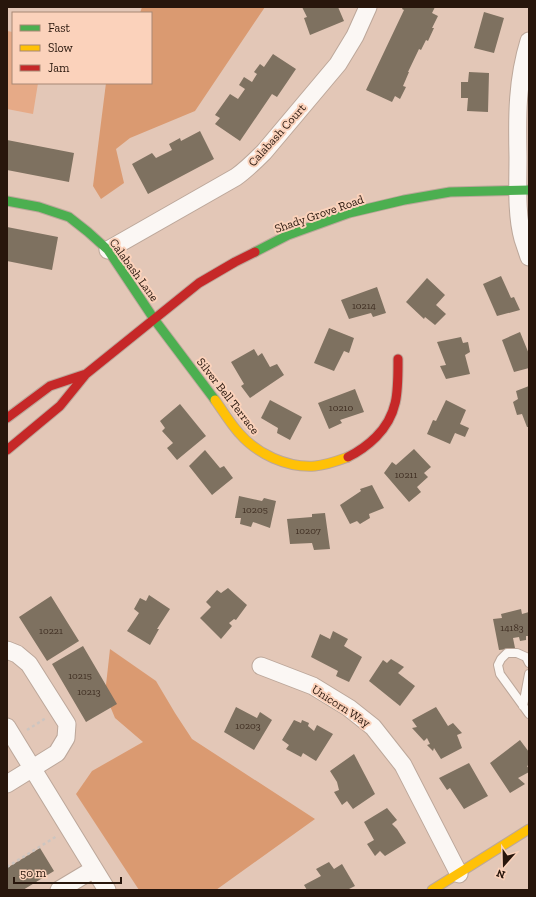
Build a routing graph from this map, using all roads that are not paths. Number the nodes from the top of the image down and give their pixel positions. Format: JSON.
{"nodes":[{"id":1,"x":368,"y":7,"type":"edge"},
{"id":2,"x":529,"y":41,"type":"edge"},
{"id":3,"x":524,"y":190,"type":"edge"},
{"id":4,"x":7,"y":201,"type":"edge"},
{"id":5,"x":108,"y":250,"type":"junction"},
{"id":6,"x":529,"y":257,"type":"edge"},
{"id":7,"x":154,"y":319,"type":"junction"},
{"id":8,"x":398,"y":360,"type":"dead end"},
{"id":9,"x":86,"y":374,"type":"junction"},
{"id":10,"x":7,"y":418,"type":"edge"},
{"id":11,"x":7,"y":450,"type":"edge"},
{"id":12,"x":7,"y":650,"type":"edge"},
{"id":13,"x":529,"y":663,"type":"edge"},
{"id":14,"x":261,"y":666,"type":"dead end"},
{"id":15,"x":529,"y":674,"type":"edge"},
{"id":16,"x":523,"y":706,"type":"junction"},
{"id":17,"x":529,"y":714,"type":"edge"},
{"id":18,"x":14,"y":730,"type":"edge"},
{"id":19,"x":33,"y":768,"type":"junction"},
{"id":20,"x":7,"y":784,"type":"edge"},
{"id":21,"x":529,"y":829,"type":"edge"},
{"id":22,"x":94,"y":869,"type":"junction"},
{"id":23,"x":461,"y":877,"type":"junction"},
{"id":24,"x":58,"y":890,"type":"edge"},
{"id":25,"x":107,"y":890,"type":"edge"},
{"id":26,"x":432,"y":890,"type":"edge"}],
"edges":[{"from":1,"to":5,"type":"street","name":"Calabash Court"},
{"from":2,"to":3,"type":"street"},
{"from":3,"to":6,"type":"street"},
{"from":3,"to":7,"type":"main road","name":"Shady Grove Road"},
{"from":4,"to":5,"type":"main road","name":"Calabash Lane"},
{"from":5,"to":7,"type":"main road","name":"Calabash Lane"},
{"from":7,"to":8,"type":"main road","name":"Silver Bell Terrace"},
{"from":7,"to":9,"type":"main road","name":"Shady Grove Road"},
{"from":9,"to":10,"type":"main road","name":"Shady Grove Road"},
{"from":9,"to":11,"type":"main road","name":"Shady Grove Road"},
{"from":12,"to":19,"type":"street"},
{"from":13,"to":16,"type":"lane"},
{"from":14,"to":23,"type":"street","name":"Unicorn Way"},
{"from":15,"to":16,"type":"lane"},
{"from":16,"to":17,"type":"lane"},
{"from":18,"to":19,"type":"street"},
{"from":19,"to":20,"type":"street"},
{"from":19,"to":22,"type":"street"},
{"from":21,"to":23,"type":"main road"},
{"from":22,"to":24,"type":"street"},
{"from":22,"to":25,"type":"street"},
{"from":23,"to":26,"type":"main road"}]}
